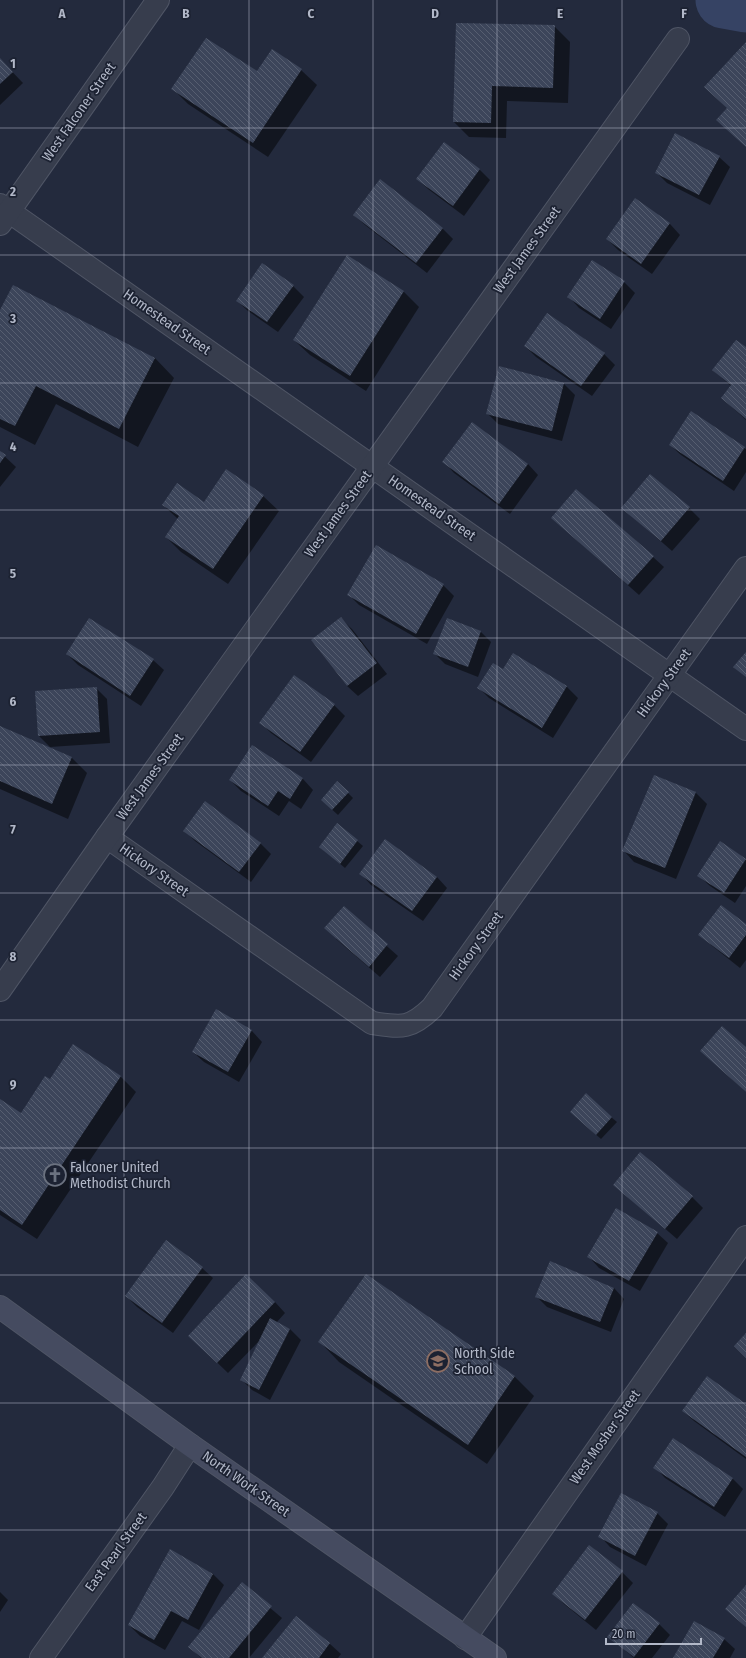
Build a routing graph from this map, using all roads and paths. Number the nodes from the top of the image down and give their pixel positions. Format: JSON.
{"nodes":[{"id":1,"x":158,"y":0,"type":"edge"},
{"id":2,"x":678,"y":39,"type":"dead end"},
{"id":3,"x":3,"y":213,"type":"edge"},
{"id":4,"x":372,"y":466,"type":"junction"},
{"id":5,"x":746,"y":568,"type":"edge"},
{"id":6,"x":670,"y":676,"type":"junction"},
{"id":7,"x":746,"y":729,"type":"edge"},
{"id":8,"x":108,"y":837,"type":"junction"},
{"id":9,"x":0,"y":990,"type":"edge"},
{"id":10,"x":746,"y":1237,"type":"edge"},
{"id":11,"x":0,"y":1307,"type":"edge"},
{"id":12,"x":190,"y":1445,"type":"junction"},
{"id":13,"x":465,"y":1638,"type":"junction"},
{"id":14,"x":41,"y":1658,"type":"edge"},
{"id":15,"x":495,"y":1658,"type":"edge"}],
"edges":[{"from":1,"to":3,"type":"street","name":"West Falconer Street"},
{"from":2,"to":4,"type":"street","name":"West James Street"},
{"from":3,"to":4,"type":"street","name":"Homestead Street"},
{"from":4,"to":6,"type":"street","name":"Homestead Street"},
{"from":4,"to":8,"type":"street","name":"West James Street"},
{"from":5,"to":6,"type":"street","name":"Hickory Street"},
{"from":6,"to":7,"type":"street","name":"Homestead Street"},
{"from":6,"to":8,"type":"street","name":"Hickory Street"},
{"from":8,"to":9,"type":"street","name":"West James Street"},
{"from":10,"to":13,"type":"street","name":"West Mosher Street"},
{"from":11,"to":12,"type":"street","name":"North Work Street"},
{"from":12,"to":13,"type":"street","name":"North Work Street"},
{"from":12,"to":14,"type":"street","name":"East Pearl Street"},
{"from":13,"to":15,"type":"street","name":"North Work Street"}]}
